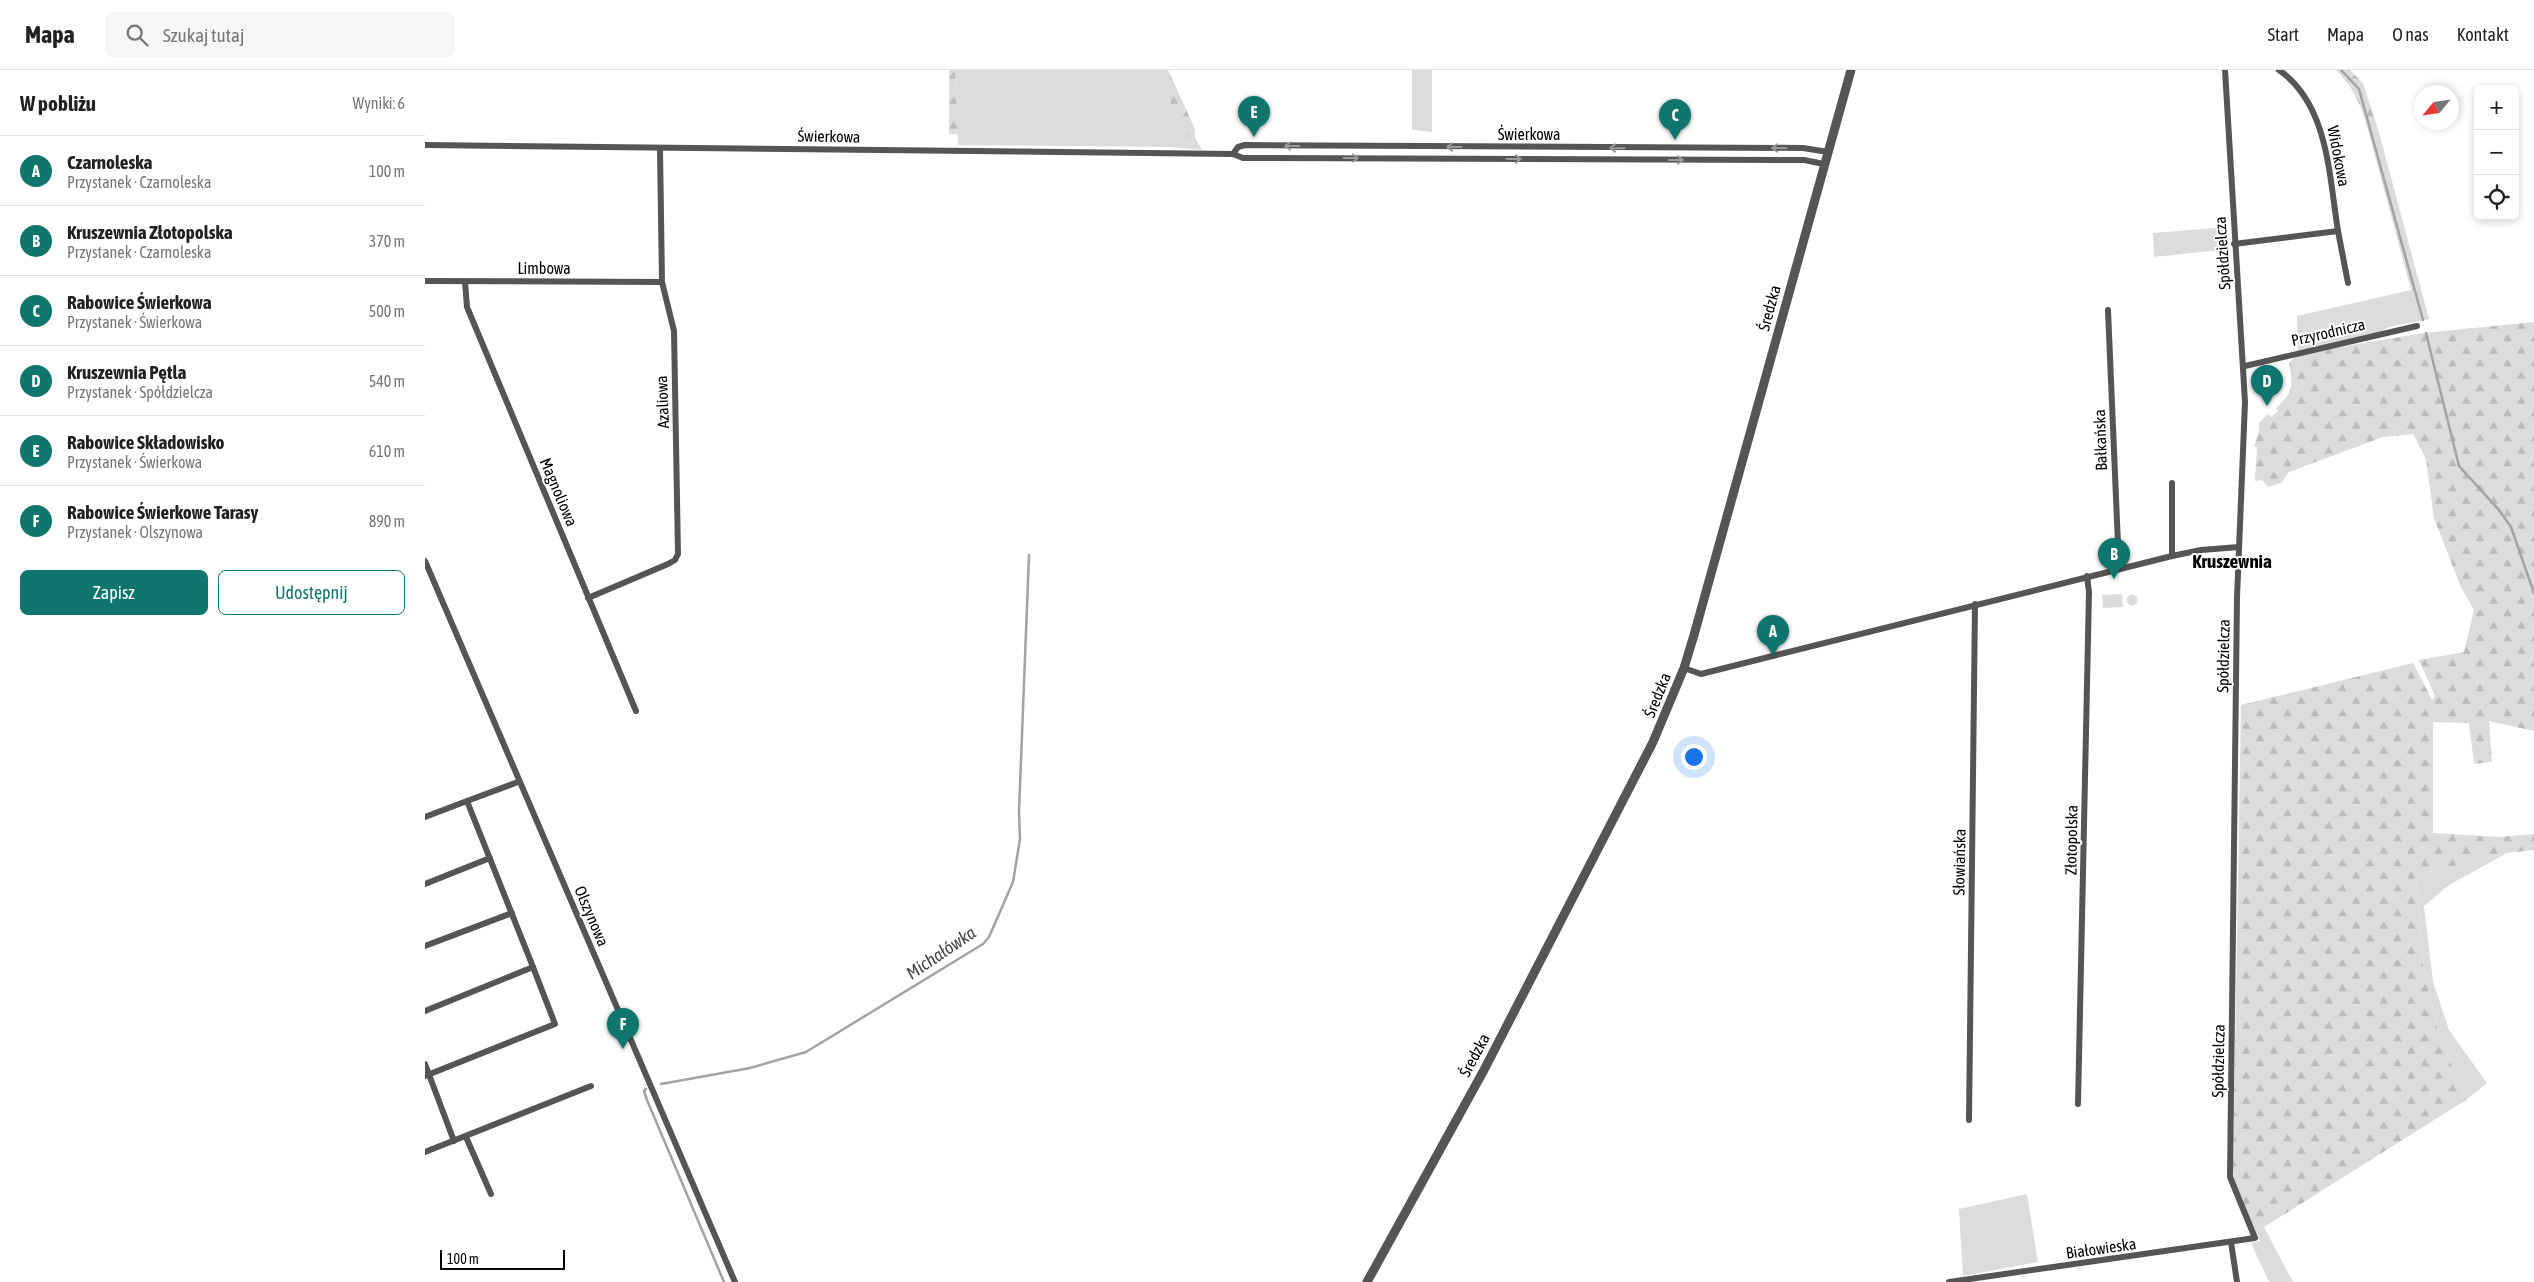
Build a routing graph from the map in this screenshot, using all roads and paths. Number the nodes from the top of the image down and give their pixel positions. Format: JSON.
{"nodes":[{"id":1,"x":1851,"y":70,"type":"edge"},
{"id":2,"x":2225,"y":70,"type":"edge"},
{"id":3,"x":2279,"y":70,"type":"edge"},
{"id":4,"x":425,"y":145,"type":"edge"},
{"id":5,"x":661,"y":149,"type":"junction"},
{"id":6,"x":1828,"y":152,"type":"junction"},
{"id":7,"x":1233,"y":154,"type":"junction"},
{"id":8,"x":1825,"y":164,"type":"junction"},
{"id":9,"x":2338,"y":231,"type":"junction"},
{"id":10,"x":2234,"y":244,"type":"junction"},
{"id":11,"x":425,"y":281,"type":"edge"},
{"id":12,"x":465,"y":282,"type":"junction"},
{"id":13,"x":662,"y":282,"type":"junction"},
{"id":14,"x":2348,"y":283,"type":"dead end"},
{"id":15,"x":2108,"y":310,"type":"dead end"},
{"id":16,"x":2417,"y":326,"type":"dead end"},
{"id":17,"x":2245,"y":366,"type":"junction"},
{"id":18,"x":2172,"y":483,"type":"dead end"},
{"id":19,"x":2239,"y":547,"type":"junction"},
{"id":20,"x":2172,"y":556,"type":"junction"},
{"id":21,"x":425,"y":561,"type":"edge"},
{"id":22,"x":2119,"y":568,"type":"junction"},
{"id":23,"x":2087,"y":576,"type":"junction"},
{"id":24,"x":588,"y":598,"type":"junction"},
{"id":25,"x":1975,"y":604,"type":"junction"},
{"id":26,"x":1684,"y":668,"type":"junction"},
{"id":27,"x":635,"y":711,"type":"dead end"},
{"id":28,"x":518,"y":782,"type":"junction"},
{"id":29,"x":467,"y":801,"type":"junction"},
{"id":30,"x":425,"y":817,"type":"edge"},
{"id":31,"x":490,"y":858,"type":"junction"},
{"id":32,"x":425,"y":884,"type":"edge"},
{"id":33,"x":512,"y":913,"type":"junction"},
{"id":34,"x":425,"y":946,"type":"edge"},
{"id":35,"x":533,"y":967,"type":"junction"},
{"id":36,"x":425,"y":1011,"type":"edge"},
{"id":37,"x":425,"y":1064,"type":"edge"},
{"id":38,"x":427,"y":1075,"type":"edge"},
{"id":39,"x":591,"y":1086,"type":"dead end"},
{"id":40,"x":2078,"y":1104,"type":"dead end"},
{"id":41,"x":1969,"y":1120,"type":"dead end"},
{"id":42,"x":466,"y":1137,"type":"junction"},
{"id":43,"x":455,"y":1141,"type":"junction"},
{"id":44,"x":425,"y":1152,"type":"edge"},
{"id":45,"x":491,"y":1194,"type":"dead end"},
{"id":46,"x":2255,"y":1238,"type":"joint"},
{"id":47,"x":2231,"y":1242,"type":"junction"},
{"id":48,"x":735,"y":1282,"type":"edge"},
{"id":49,"x":1367,"y":1282,"type":"edge"},
{"id":50,"x":1949,"y":1282,"type":"edge"},
{"id":51,"x":2237,"y":1282,"type":"edge"}],
"edges":[{"from":1,"to":6,"type":"street","name":"Średzka"},
{"from":2,"to":10,"type":"street","name":"Spółdzielcza"},
{"from":3,"to":9,"type":"street","name":"Widokowa"},
{"from":4,"to":5,"type":"street","name":"Świerkowa"},
{"from":5,"to":7,"type":"street","name":"Świerkowa"},
{"from":5,"to":13,"type":"street","name":"Azaliowa"},
{"from":6,"to":7,"type":"street","name":"Świerkowa","one_way":true},
{"from":6,"to":8,"type":"street","name":"Średzka"},
{"from":7,"to":8,"type":"street","name":"Świerkowa","one_way":true},
{"from":8,"to":26,"type":"street","name":"Średzka"},
{"from":9,"to":10,"type":"street"},
{"from":9,"to":14,"type":"street","name":"Widokowa"},
{"from":10,"to":17,"type":"street","name":"Spółdzielcza"},
{"from":11,"to":12,"type":"street","name":"Limbowa"},
{"from":12,"to":13,"type":"street","name":"Limbowa"},
{"from":12,"to":24,"type":"street","name":"Magnoliowa"},
{"from":13,"to":24,"type":"street","name":"Azaliowa"},
{"from":15,"to":22,"type":"street","name":"Bałkańska"},
{"from":16,"to":17,"type":"street","name":"Przyrodnicza"},
{"from":17,"to":19,"type":"street","name":"Spółdzielcza"},
{"from":18,"to":20,"type":"street"},
{"from":19,"to":20,"type":"street"},
{"from":19,"to":46,"type":"street","name":"Spółdzielcza"},
{"from":20,"to":22,"type":"street"},
{"from":21,"to":28,"type":"street","name":"Olszynowa"},
{"from":22,"to":23,"type":"street"},
{"from":23,"to":25,"type":"street"},
{"from":23,"to":40,"type":"street","name":"Złotopolska"},
{"from":24,"to":27,"type":"street","name":"Magnoliowa"},
{"from":25,"to":26,"type":"street"},
{"from":25,"to":41,"type":"street","name":"Słowiańska"},
{"from":26,"to":49,"type":"street","name":"Średzka"},
{"from":28,"to":29,"type":"street"},
{"from":28,"to":48,"type":"street","name":"Olszynowa"},
{"from":29,"to":30,"type":"street"},
{"from":29,"to":31,"type":"street"},
{"from":31,"to":32,"type":"street"},
{"from":31,"to":33,"type":"street"},
{"from":33,"to":34,"type":"street"},
{"from":33,"to":35,"type":"street"},
{"from":35,"to":36,"type":"street"},
{"from":35,"to":38,"type":"street"},
{"from":37,"to":38,"type":"street"},
{"from":38,"to":43,"type":"street"},
{"from":39,"to":42,"type":"street"},
{"from":42,"to":43,"type":"street"},
{"from":42,"to":45,"type":"street"},
{"from":43,"to":44,"type":"street"},
{"from":46,"to":47,"type":"street","name":"Białowieska"},
{"from":47,"to":50,"type":"street","name":"Białowieska"},
{"from":47,"to":51,"type":"street"}]}
